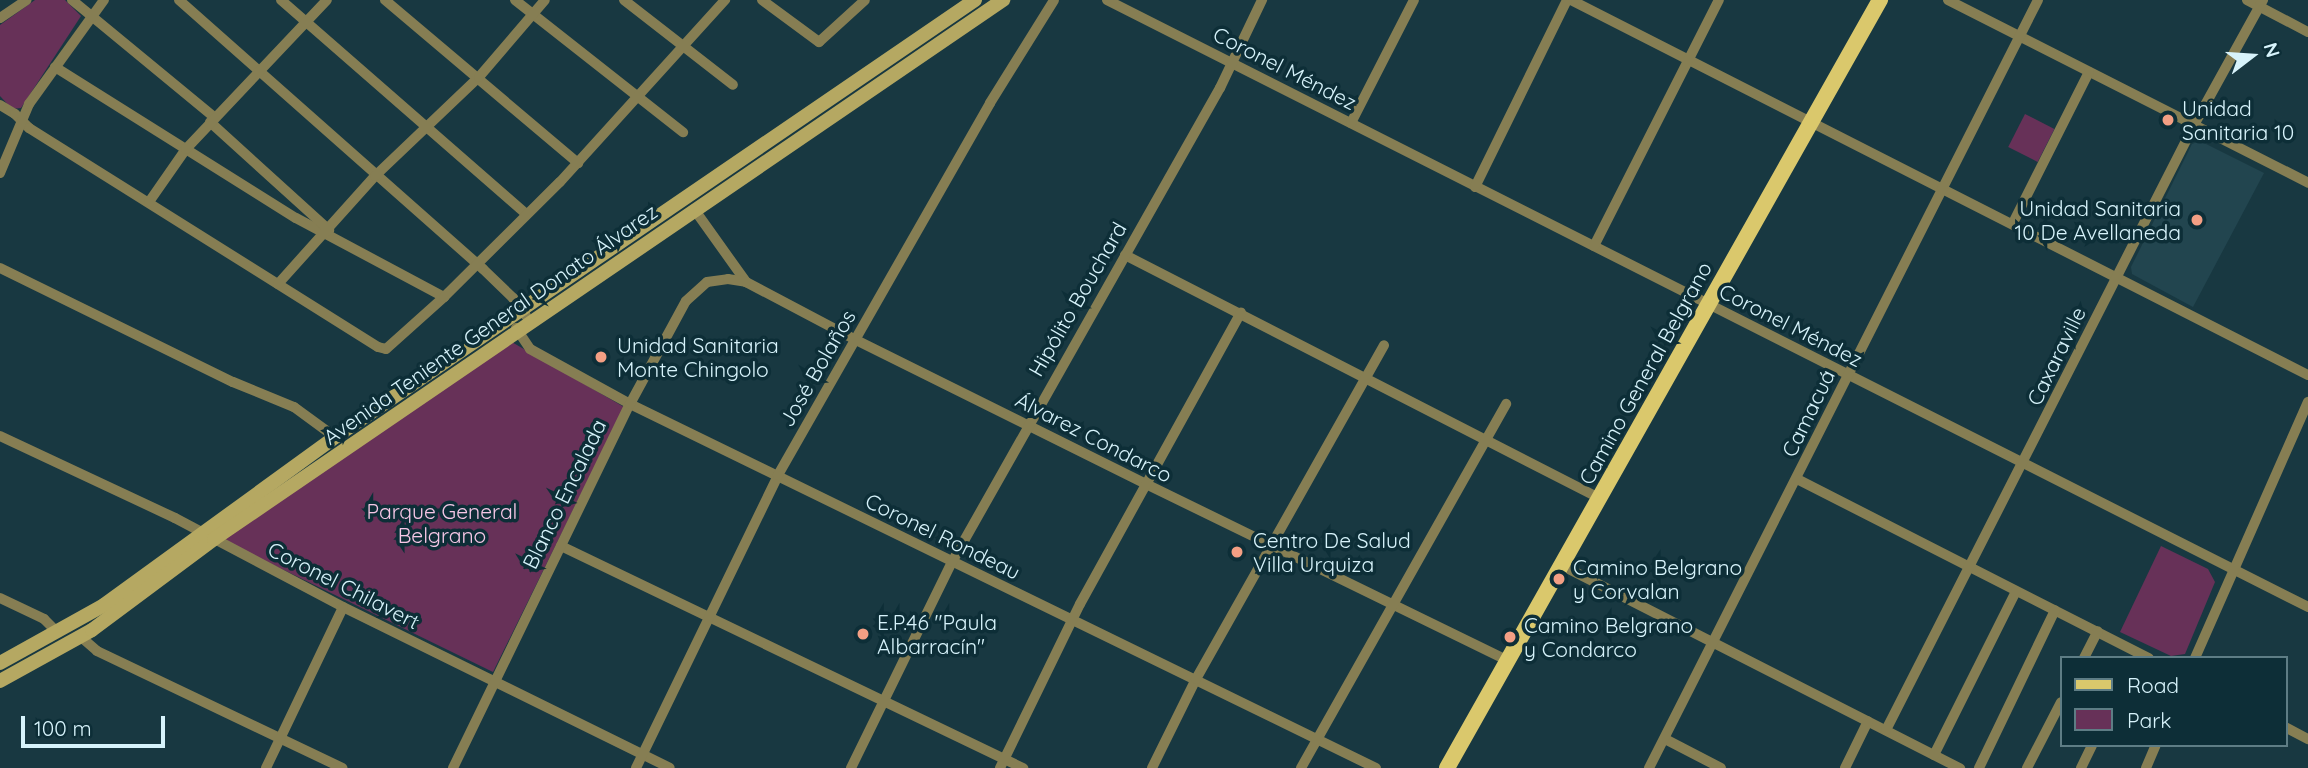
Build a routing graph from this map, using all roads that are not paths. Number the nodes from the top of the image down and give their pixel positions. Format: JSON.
{"nodes":[{"id":1,"x":27,"y":0,"type":"edge"},
{"id":2,"x":72,"y":0,"type":"edge"},
{"id":3,"x":104,"y":0,"type":"edge"},
{"id":4,"x":179,"y":0,"type":"edge"},
{"id":5,"x":281,"y":0,"type":"edge"},
{"id":6,"x":327,"y":0,"type":"edge"},
{"id":7,"x":385,"y":0,"type":"edge"},
{"id":8,"x":515,"y":0,"type":"edge"},
{"id":9,"x":545,"y":0,"type":"edge"},
{"id":10,"x":624,"y":0,"type":"edge"},
{"id":11,"x":724,"y":0,"type":"edge"},
{"id":12,"x":762,"y":0,"type":"edge"},
{"id":13,"x":866,"y":0,"type":"edge"},
{"id":14,"x":975,"y":0,"type":"edge"},
{"id":15,"x":1003,"y":0,"type":"edge"},
{"id":16,"x":1054,"y":0,"type":"edge"},
{"id":17,"x":1107,"y":0,"type":"edge"},
{"id":18,"x":1262,"y":0,"type":"edge"},
{"id":19,"x":1414,"y":0,"type":"edge"},
{"id":20,"x":1569,"y":0,"type":"edge"},
{"id":21,"x":1719,"y":0,"type":"edge"},
{"id":22,"x":1880,"y":0,"type":"edge"},
{"id":23,"x":1948,"y":0,"type":"edge"},
{"id":24,"x":2038,"y":0,"type":"edge"},
{"id":25,"x":2247,"y":0,"type":"edge"},
{"id":26,"x":2262,"y":3,"type":"edge"},
{"id":27,"x":531,"y":13,"type":"junction"},
{"id":28,"x":92,"y":14,"type":"junction"},
{"id":29,"x":0,"y":19,"type":"edge"},
{"id":30,"x":306,"y":22,"type":"junction"},
{"id":31,"x":2308,"y":32,"type":"edge"},
{"id":32,"x":2021,"y":37,"type":"junction"},
{"id":33,"x":684,"y":46,"type":"junction"},
{"id":34,"x":1689,"y":60,"type":"junction"},
{"id":35,"x":1231,"y":63,"type":"junction"},
{"id":36,"x":55,"y":67,"type":"junction"},
{"id":37,"x":262,"y":70,"type":"junction"},
{"id":38,"x":2089,"y":72,"type":"junction"},
{"id":39,"x":479,"y":77,"type":"junction"},
{"id":40,"x":733,"y":85,"type":"dead end"},
{"id":41,"x":639,"y":97,"type":"junction"},
{"id":42,"x":0,"y":105,"type":"edge"},
{"id":43,"x":213,"y":120,"type":"junction"},
{"id":44,"x":22,"y":121,"type":"junction"},
{"id":45,"x":1811,"y":122,"type":"junction"},
{"id":46,"x":1351,"y":123,"type":"junction"},
{"id":47,"x":2194,"y":125,"type":"junction"},
{"id":48,"x":425,"y":128,"type":"junction"},
{"id":49,"x":683,"y":132,"type":"dead end"},
{"id":50,"x":186,"y":149,"type":"junction"},
{"id":51,"x":578,"y":163,"type":"junction"},
{"id":52,"x":0,"y":173,"type":"edge"},
{"id":53,"x":375,"y":176,"type":"junction"},
{"id":54,"x":2308,"y":183,"type":"edge"},
{"id":55,"x":1475,"y":187,"type":"junction"},
{"id":56,"x":1942,"y":188,"type":"junction"},
{"id":57,"x":149,"y":202,"type":"junction"},
{"id":58,"x":694,"y":209,"type":"junction"},
{"id":59,"x":526,"y":214,"type":"junction"},
{"id":60,"x":2013,"y":223,"type":"junction"},
{"id":61,"x":324,"y":230,"type":"junction"},
{"id":62,"x":1594,"y":246,"type":"junction"},
{"id":63,"x":1125,"y":255,"type":"junction"},
{"id":64,"x":477,"y":264,"type":"junction"},
{"id":65,"x":0,"y":268,"type":"edge"},
{"id":66,"x":2117,"y":276,"type":"junction"},
{"id":67,"x":746,"y":282,"type":"junction"},
{"id":68,"x":278,"y":284,"type":"junction"},
{"id":69,"x":444,"y":297,"type":"junction"},
{"id":70,"x":1707,"y":304,"type":"junction"},
{"id":71,"x":516,"y":312,"type":"junction"},
{"id":72,"x":1241,"y":312,"type":"junction"},
{"id":73,"x":523,"y":327,"type":"junction"},
{"id":74,"x":856,"y":340,"type":"junction"},
{"id":75,"x":1384,"y":345,"type":"dead end"},
{"id":76,"x":1848,"y":375,"type":"junction"},
{"id":77,"x":2308,"y":375,"type":"edge"},
{"id":78,"x":1367,"y":377,"type":"junction"},
{"id":79,"x":2308,"y":402,"type":"edge"},
{"id":80,"x":630,"y":404,"type":"junction"},
{"id":81,"x":1506,"y":404,"type":"dead end"},
{"id":82,"x":1028,"y":425,"type":"junction"},
{"id":83,"x":0,"y":436,"type":"edge"},
{"id":84,"x":335,"y":437,"type":"junction"},
{"id":85,"x":1485,"y":439,"type":"junction"},
{"id":86,"x":2023,"y":466,"type":"junction"},
{"id":87,"x":778,"y":475,"type":"junction"},
{"id":88,"x":1797,"y":479,"type":"junction"},
{"id":89,"x":1147,"y":485,"type":"junction"},
{"id":90,"x":1599,"y":498,"type":"junction"},
{"id":91,"x":200,"y":532,"type":"junction"},
{"id":92,"x":214,"y":539,"type":"junction"},
{"id":93,"x":561,"y":545,"type":"junction"},
{"id":94,"x":1271,"y":546,"type":"junction"},
{"id":95,"x":952,"y":562,"type":"junction"},
{"id":96,"x":1561,"y":565,"type":"junction"},
{"id":97,"x":1969,"y":566,"type":"junction"},
{"id":98,"x":2233,"y":571,"type":"junction"},
{"id":99,"x":2016,"y":591,"type":"junction"},
{"id":100,"x":0,"y":598,"type":"edge"},
{"id":101,"x":1391,"y":604,"type":"junction"},
{"id":102,"x":342,"y":607,"type":"junction"},
{"id":103,"x":2308,"y":607,"type":"edge"},
{"id":104,"x":2055,"y":610,"type":"junction"},
{"id":105,"x":711,"y":616,"type":"junction"},
{"id":106,"x":1072,"y":620,"type":"junction"},
{"id":107,"x":2098,"y":631,"type":"junction"},
{"id":108,"x":57,"y":632,"type":"junction"},
{"id":109,"x":81,"y":637,"type":"junction"},
{"id":110,"x":1713,"y":642,"type":"junction"},
{"id":111,"x":2137,"y":655,"type":"edge"},
{"id":112,"x":2085,"y":656,"type":"edge"},
{"id":113,"x":2196,"y":656,"type":"edge"},
{"id":114,"x":1507,"y":660,"type":"junction"},
{"id":115,"x":0,"y":663,"type":"edge"},
{"id":116,"x":1196,"y":679,"type":"junction"},
{"id":117,"x":0,"y":681,"type":"edge"},
{"id":118,"x":493,"y":682,"type":"junction"},
{"id":119,"x":883,"y":702,"type":"junction"},
{"id":120,"x":2060,"y":704,"type":"edge"},
{"id":121,"x":1868,"y":721,"type":"junction"},
{"id":122,"x":2287,"y":728,"type":"edge"},
{"id":123,"x":1886,"y":730,"type":"junction"},
{"id":124,"x":1665,"y":739,"type":"junction"},
{"id":125,"x":2308,"y":739,"type":"edge"},
{"id":126,"x":279,"y":740,"type":"junction"},
{"id":127,"x":1317,"y":740,"type":"junction"},
{"id":128,"x":2091,"y":747,"type":"edge"},
{"id":129,"x":2155,"y":747,"type":"edge"},
{"id":130,"x":643,"y":755,"type":"junction"},
{"id":131,"x":1934,"y":755,"type":"junction"},
{"id":132,"x":1002,"y":763,"type":"edge"},
{"id":133,"x":266,"y":768,"type":"edge"},
{"id":134,"x":342,"y":768,"type":"edge"},
{"id":135,"x":453,"y":768,"type":"edge"},
{"id":136,"x":636,"y":768,"type":"edge"},
{"id":137,"x":670,"y":768,"type":"edge"},
{"id":138,"x":851,"y":768,"type":"edge"},
{"id":139,"x":1023,"y":768,"type":"edge"},
{"id":140,"x":1152,"y":768,"type":"edge"},
{"id":141,"x":1301,"y":768,"type":"edge"},
{"id":142,"x":1376,"y":768,"type":"edge"},
{"id":143,"x":1447,"y":768,"type":"edge"},
{"id":144,"x":1650,"y":768,"type":"edge"},
{"id":145,"x":1721,"y":768,"type":"edge"},
{"id":146,"x":1845,"y":768,"type":"edge"},
{"id":147,"x":1960,"y":768,"type":"edge"},
{"id":148,"x":1979,"y":768,"type":"edge"},
{"id":149,"x":2027,"y":768,"type":"edge"},
{"id":150,"x":2081,"y":768,"type":"edge"},
{"id":151,"x":2146,"y":768,"type":"edge"}],
"edges":[{"from":1,"to":29,"type":"street"},
{"from":2,"to":28,"type":"street"},
{"from":3,"to":28,"type":"street"},
{"from":4,"to":37,"type":"street"},
{"from":5,"to":30,"type":"street"},
{"from":6,"to":30,"type":"street"},
{"from":7,"to":39,"type":"street"},
{"from":8,"to":27,"type":"street"},
{"from":9,"to":27,"type":"street"},
{"from":10,"to":33,"type":"street"},
{"from":11,"to":33,"type":"street"},
{"from":12,"to":13,"type":"street"},
{"from":14,"to":71,"type":"main road","name":"Avenida Teniente General Donato Álvarez"},
{"from":15,"to":58,"type":"main road","name":"Avenida Teniente General Donato Álvarez"},
{"from":16,"to":74,"type":"street","name":"José Bolaños"},
{"from":17,"to":35,"type":"street","name":"Coronel Méndez"},
{"from":18,"to":35,"type":"street","name":"Hipólito Bouchard"},
{"from":19,"to":46,"type":"street"},
{"from":20,"to":34,"type":"street"},
{"from":20,"to":55,"type":"street"},
{"from":21,"to":34,"type":"street"},
{"from":22,"to":45,"type":"main road","name":"Camino General Belgrano"},
{"from":23,"to":32,"type":"street"},
{"from":24,"to":32,"type":"street","name":"Camacuá"},
{"from":25,"to":26,"type":"street"},
{"from":26,"to":31,"type":"street"},
{"from":26,"to":47,"type":"street","name":"Caxaraville"},
{"from":27,"to":39,"type":"street"},
{"from":27,"to":41,"type":"street"},
{"from":28,"to":36,"type":"street"},
{"from":28,"to":43,"type":"street"},
{"from":30,"to":37,"type":"street"},
{"from":30,"to":48,"type":"street"},
{"from":32,"to":38,"type":"street"},
{"from":32,"to":56,"type":"street","name":"Camacuá"},
{"from":33,"to":40,"type":"street"},
{"from":33,"to":41,"type":"street"},
{"from":34,"to":45,"type":"street"},
{"from":34,"to":62,"type":"street"},
{"from":35,"to":46,"type":"street","name":"Coronel Méndez"},
{"from":35,"to":63,"type":"street","name":"Hipólito Bouchard"},
{"from":36,"to":44,"type":"street"},
{"from":36,"to":50,"type":"street"},
{"from":37,"to":43,"type":"street"},
{"from":37,"to":53,"type":"street"},
{"from":38,"to":47,"type":"street"},
{"from":38,"to":60,"type":"street"},
{"from":39,"to":48,"type":"street"},
{"from":39,"to":51,"type":"street"},
{"from":41,"to":49,"type":"street"},
{"from":41,"to":51,"type":"street"},
{"from":42,"to":44,"type":"street"},
{"from":43,"to":50,"type":"street"},
{"from":43,"to":61,"type":"street"},
{"from":44,"to":52,"type":"street"},
{"from":44,"to":57,"type":"street"},
{"from":45,"to":56,"type":"street"},
{"from":45,"to":70,"type":"main road","name":"Camino General Belgrano"},
{"from":46,"to":55,"type":"street","name":"Coronel Méndez"},
{"from":47,"to":54,"type":"street"},
{"from":47,"to":66,"type":"street","name":"Caxaraville"},
{"from":48,"to":53,"type":"street"},
{"from":48,"to":59,"type":"street"},
{"from":50,"to":57,"type":"street"},
{"from":50,"to":61,"type":"street"},
{"from":51,"to":59,"type":"street"},
{"from":53,"to":61,"type":"street"},
{"from":53,"to":64,"type":"street"},
{"from":55,"to":62,"type":"street","name":"Coronel Méndez"},
{"from":56,"to":60,"type":"street"},
{"from":56,"to":76,"type":"street","name":"Camacuá"},
{"from":57,"to":68,"type":"street"},
{"from":58,"to":67,"type":"street","name":"Álvarez Condarco"},
{"from":58,"to":73,"type":"main road","name":"Avenida Teniente General Donato Álvarez"},
{"from":59,"to":64,"type":"street"},
{"from":60,"to":66,"type":"street"},
{"from":61,"to":68,"type":"street"},
{"from":61,"to":69,"type":"street"},
{"from":62,"to":70,"type":"street","name":"Coronel Méndez"},
{"from":63,"to":72,"type":"street"},
{"from":63,"to":82,"type":"street","name":"Hipólito Bouchard"},
{"from":64,"to":69,"type":"street"},
{"from":64,"to":71,"type":"street"},
{"from":65,"to":84,"type":"street"},
{"from":66,"to":77,"type":"street"},
{"from":66,"to":86,"type":"street","name":"Caxaraville"},
{"from":67,"to":74,"type":"street","name":"Álvarez Condarco"},
{"from":67,"to":80,"type":"street","name":"Blanco Encalada"},
{"from":68,"to":69,"type":"street"},
{"from":70,"to":76,"type":"street","name":"Coronel Méndez"},
{"from":70,"to":90,"type":"main road","name":"Camino General Belgrano"},
{"from":71,"to":73,"type":"street"},
{"from":71,"to":84,"type":"main road","name":"Avenida Teniente General Donato Álvarez"},
{"from":72,"to":78,"type":"street"},
{"from":72,"to":89,"type":"street"},
{"from":73,"to":80,"type":"street","name":"Coronel Rondeau"},
{"from":73,"to":92,"type":"main road","name":"Avenida Teniente General Donato Álvarez"},
{"from":74,"to":82,"type":"street","name":"Álvarez Condarco"},
{"from":74,"to":87,"type":"street","name":"José Bolaños"},
{"from":75,"to":78,"type":"street"},
{"from":76,"to":86,"type":"street","name":"Coronel Méndez"},
{"from":76,"to":88,"type":"street","name":"Camacuá"},
{"from":78,"to":85,"type":"street"},
{"from":78,"to":94,"type":"street"},
{"from":79,"to":98,"type":"street"},
{"from":80,"to":87,"type":"street","name":"Coronel Rondeau"},
{"from":80,"to":93,"type":"street","name":"Blanco Encalada"},
{"from":81,"to":85,"type":"street"},
{"from":82,"to":89,"type":"street","name":"Álvarez Condarco"},
{"from":82,"to":95,"type":"street","name":"Hipólito Bouchard"},
{"from":83,"to":91,"type":"street","name":"Coronel Chilavert"},
{"from":84,"to":91,"type":"main road","name":"Avenida Teniente General Donato Álvarez"},
{"from":85,"to":90,"type":"street"},
{"from":85,"to":101,"type":"street"},
{"from":86,"to":97,"type":"street","name":"Caxaraville"},
{"from":86,"to":98,"type":"street","name":"Coronel Méndez"},
{"from":87,"to":95,"type":"street","name":"Coronel Rondeau"},
{"from":87,"to":105,"type":"street","name":"José Bolaños"},
{"from":88,"to":97,"type":"street"},
{"from":88,"to":110,"type":"street","name":"Camacuá"},
{"from":89,"to":94,"type":"street","name":"Álvarez Condarco"},
{"from":89,"to":106,"type":"street"},
{"from":90,"to":96,"type":"main road","name":"Camino General Belgrano"},
{"from":91,"to":92,"type":"street","name":"Coronel Chilavert"},
{"from":91,"to":108,"type":"main road","name":"Avenida Teniente General Donato Álvarez"},
{"from":92,"to":102,"type":"street","name":"Coronel Chilavert"},
{"from":92,"to":109,"type":"main road","name":"Avenida Teniente General Donato Álvarez"},
{"from":93,"to":105,"type":"street"},
{"from":93,"to":118,"type":"street","name":"Blanco Encalada"},
{"from":94,"to":101,"type":"street","name":"Álvarez Condarco"},
{"from":94,"to":116,"type":"street"},
{"from":95,"to":106,"type":"street","name":"Coronel Rondeau"},
{"from":95,"to":119,"type":"street","name":"Hipólito Bouchard"},
{"from":96,"to":110,"type":"street"},
{"from":96,"to":114,"type":"main road","name":"Camino General Belgrano"},
{"from":97,"to":99,"type":"street"},
{"from":97,"to":123,"type":"street","name":"Caxaraville"},
{"from":98,"to":103,"type":"street","name":"Coronel Méndez"},
{"from":98,"to":113,"type":"street"},
{"from":99,"to":104,"type":"street"},
{"from":99,"to":131,"type":"street"},
{"from":100,"to":108,"type":"street"},
{"from":101,"to":114,"type":"street","name":"Álvarez Condarco"},
{"from":101,"to":127,"type":"street"},
{"from":102,"to":118,"type":"street","name":"Coronel Chilavert"},
{"from":102,"to":126,"type":"street"},
{"from":104,"to":107,"type":"street"},
{"from":104,"to":148,"type":"street"},
{"from":105,"to":119,"type":"street"},
{"from":105,"to":130,"type":"street","name":"José Bolaños"},
{"from":106,"to":116,"type":"street","name":"Coronel Rondeau"},
{"from":106,"to":132,"type":"street"},
{"from":107,"to":111,"type":"street"},
{"from":107,"to":112,"type":"street"},
{"from":108,"to":115,"type":"main road","name":"Avenida Teniente General Donato Álvarez"},
{"from":109,"to":117,"type":"main road","name":"Avenida Teniente General Donato Álvarez"},
{"from":109,"to":126,"type":"street"},
{"from":110,"to":121,"type":"street"},
{"from":110,"to":124,"type":"street","name":"Camacuá"},
{"from":114,"to":143,"type":"main road","name":"Camino General Belgrano"},
{"from":116,"to":127,"type":"street","name":"Coronel Rondeau"},
{"from":116,"to":140,"type":"street"},
{"from":118,"to":130,"type":"street","name":"Coronel Chilavert"},
{"from":118,"to":135,"type":"street","name":"Blanco Encalada"},
{"from":119,"to":132,"type":"street"},
{"from":119,"to":138,"type":"street","name":"Hipólito Bouchard"},
{"from":120,"to":149,"type":"street"},
{"from":121,"to":123,"type":"street"},
{"from":121,"to":146,"type":"street"},
{"from":122,"to":125,"type":"street"},
{"from":123,"to":131,"type":"street"},
{"from":124,"to":144,"type":"street","name":"Camacuá"},
{"from":124,"to":145,"type":"street"},
{"from":126,"to":133,"type":"street"},
{"from":126,"to":134,"type":"street"},
{"from":127,"to":141,"type":"street"},
{"from":127,"to":142,"type":"street","name":"Coronel Rondeau"},
{"from":128,"to":150,"type":"street"},
{"from":129,"to":151,"type":"street"},
{"from":130,"to":136,"type":"street","name":"José Bolaños"},
{"from":130,"to":137,"type":"street","name":"Coronel Chilavert"},
{"from":131,"to":147,"type":"street"},
{"from":132,"to":139,"type":"street"}]}
